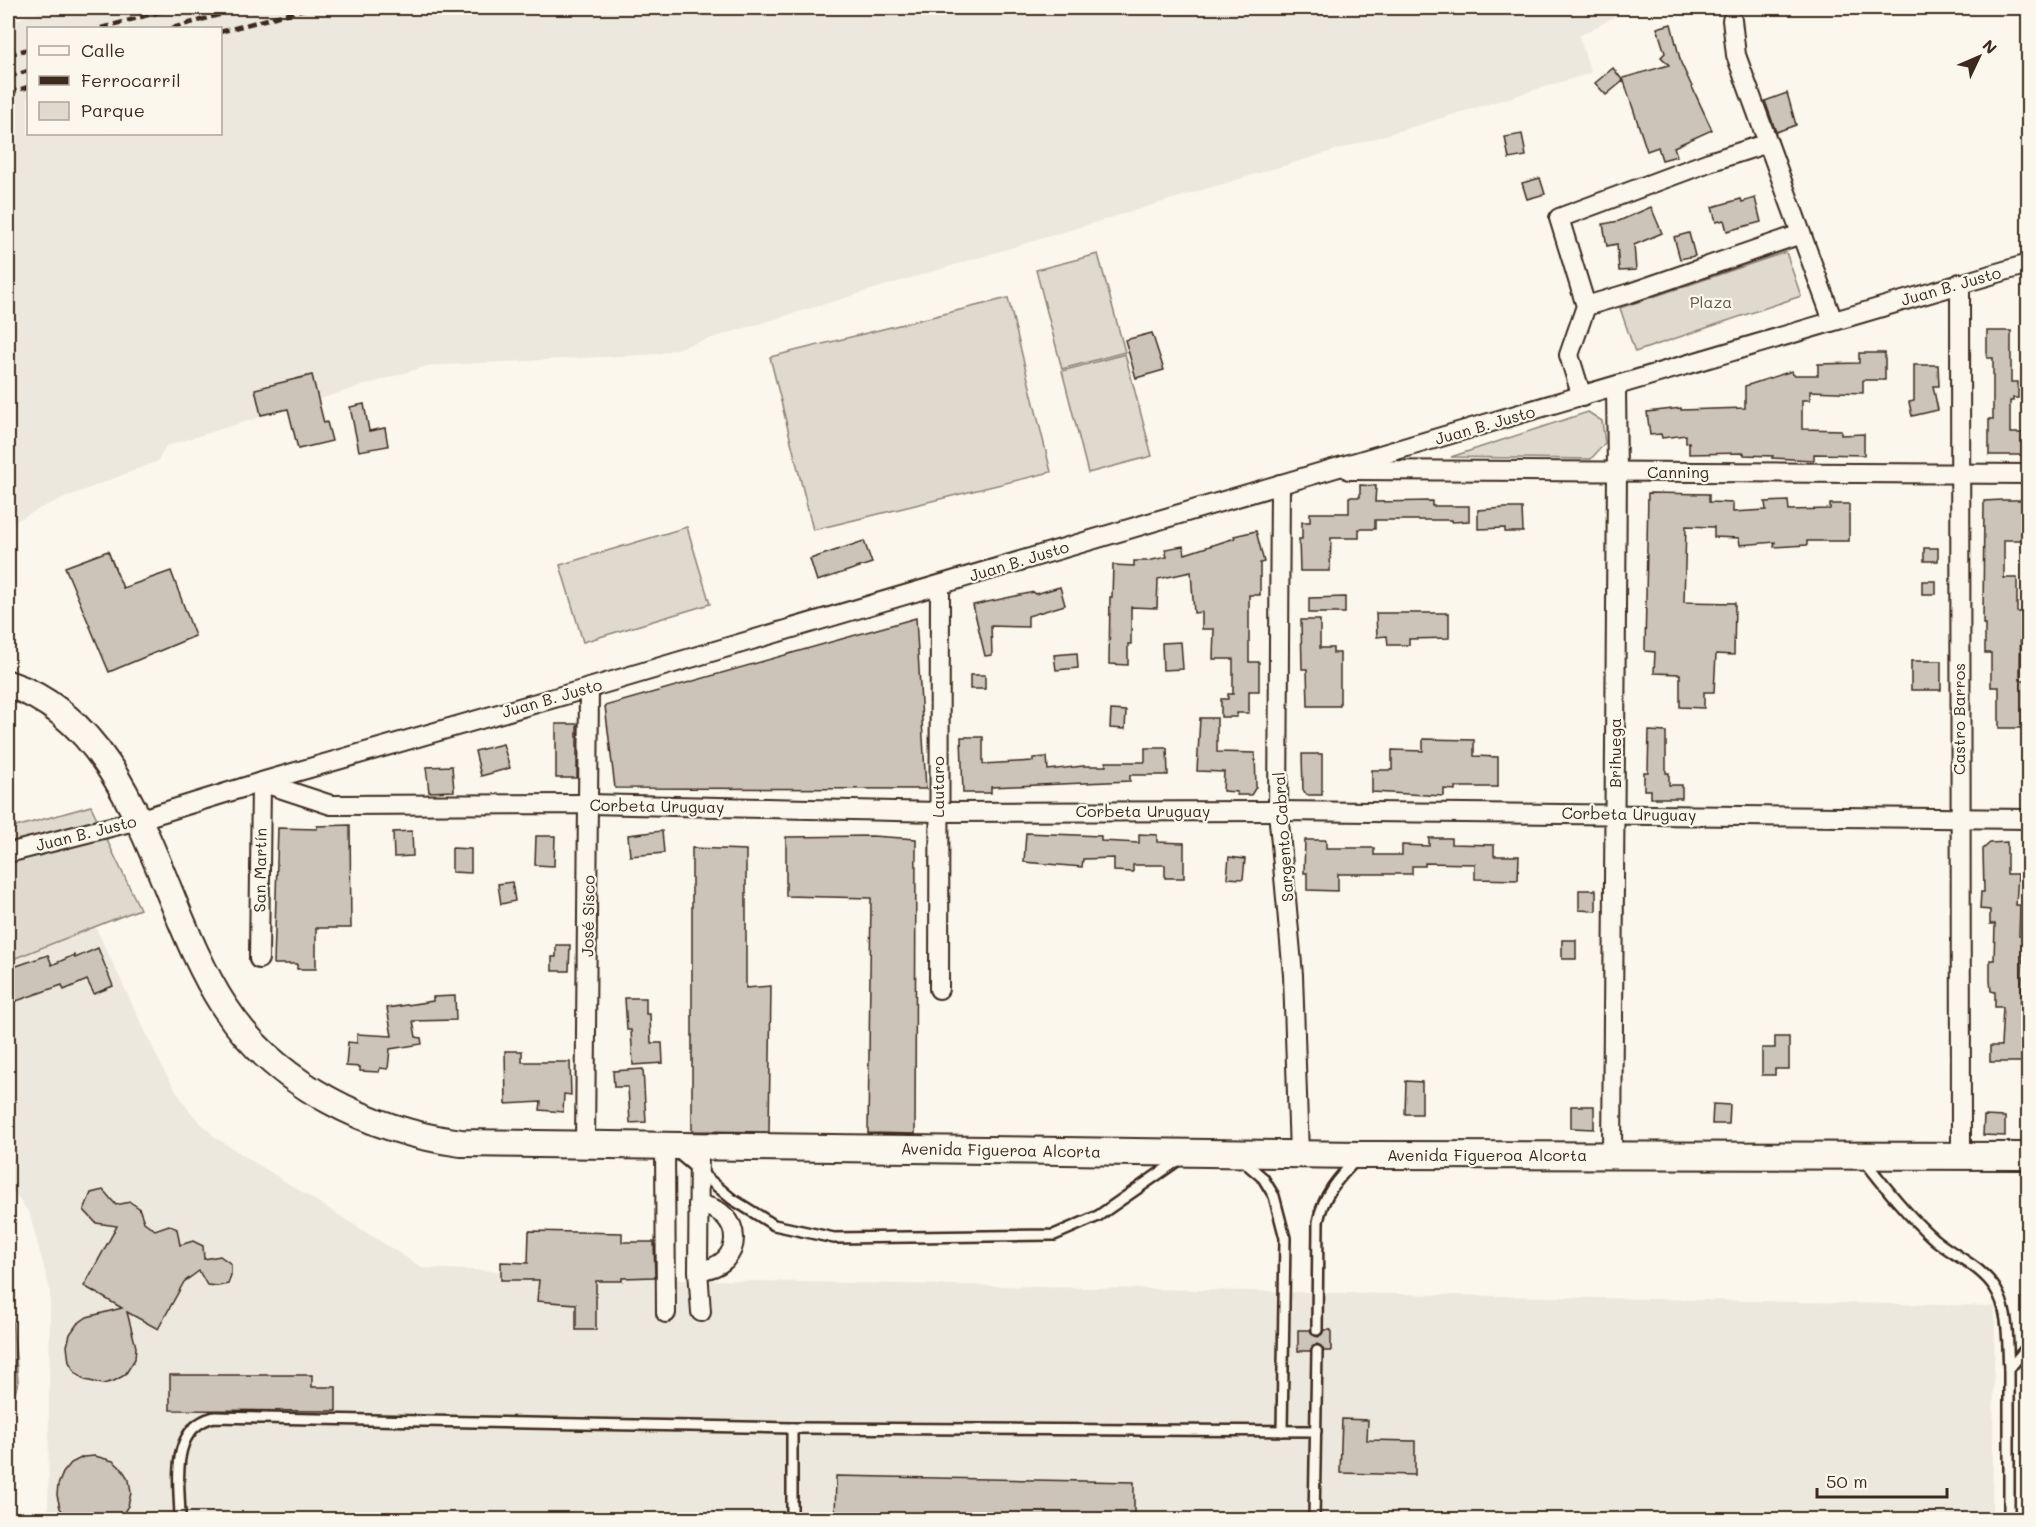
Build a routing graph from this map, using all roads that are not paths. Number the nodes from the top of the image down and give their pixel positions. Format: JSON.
{"nodes":[{"id":1,"x":1732,"y":20,"type":"dead end"},
{"id":2,"x":1768,"y":143,"type":"junction"},
{"id":3,"x":1801,"y":234,"type":"junction"},
{"id":4,"x":2028,"y":264,"type":"edge"},
{"id":5,"x":1960,"y":283,"type":"junction"},
{"id":6,"x":1586,"y":306,"type":"junction"},
{"id":7,"x":1833,"y":321,"type":"junction"},
{"id":8,"x":1616,"y":387,"type":"junction"},
{"id":9,"x":1582,"y":397,"type":"junction"},
{"id":10,"x":1328,"y":470,"type":"junction"},
{"id":11,"x":1617,"y":472,"type":"junction"},
{"id":12,"x":1959,"y":474,"type":"junction"},
{"id":13,"x":2028,"y":474,"type":"edge"},
{"id":14,"x":1280,"y":484,"type":"junction"},
{"id":15,"x":940,"y":585,"type":"junction"},
{"id":16,"x":8,"y":684,"type":"edge"},
{"id":17,"x":589,"y":688,"type":"junction"},
{"id":18,"x":261,"y":782,"type":"junction"},
{"id":19,"x":589,"y":804,"type":"junction"},
{"id":20,"x":1278,"y":811,"type":"junction"},
{"id":21,"x":938,"y":812,"type":"junction"},
{"id":22,"x":1615,"y":814,"type":"junction"},
{"id":23,"x":1959,"y":819,"type":"junction"},
{"id":24,"x":2028,"y":819,"type":"edge"},
{"id":25,"x":138,"y":820,"type":"junction"},
{"id":26,"x":8,"y":853,"type":"edge"},
{"id":27,"x":259,"y":959,"type":"dead end"},
{"id":28,"x":939,"y":989,"type":"dead end"},
{"id":29,"x":585,"y":1145,"type":"junction"},
{"id":30,"x":667,"y":1146,"type":"junction"},
{"id":31,"x":1190,"y":1152,"type":"junction"},
{"id":32,"x":1232,"y":1152,"type":"junction"},
{"id":33,"x":1299,"y":1154,"type":"junction"},
{"id":34,"x":1361,"y":1155,"type":"junction"},
{"id":35,"x":1612,"y":1155,"type":"junction"},
{"id":36,"x":1860,"y":1156,"type":"junction"},
{"id":37,"x":1961,"y":1156,"type":"junction"},
{"id":38,"x":2028,"y":1156,"type":"edge"},
{"id":39,"x":699,"y":1159,"type":"junction"},
{"id":40,"x":698,"y":1205,"type":"junction"},
{"id":41,"x":698,"y":1270,"type":"junction"},
{"id":42,"x":701,"y":1312,"type":"dead end"},
{"id":43,"x":666,"y":1313,"type":"dead end"},
{"id":44,"x":1317,"y":1330,"type":"dead end"},
{"id":45,"x":2028,"y":1346,"type":"edge"},
{"id":46,"x":1317,"y":1351,"type":"dead end"},
{"id":47,"x":2009,"y":1369,"type":"junction"},
{"id":48,"x":792,"y":1428,"type":"junction"},
{"id":49,"x":1282,"y":1431,"type":"junction"},
{"id":50,"x":1316,"y":1431,"type":"junction"},
{"id":51,"x":180,"y":1520,"type":"edge"},
{"id":52,"x":792,"y":1520,"type":"edge"},
{"id":53,"x":1314,"y":1520,"type":"edge"},
{"id":54,"x":2009,"y":1520,"type":"edge"}],
"edges":[{"from":1,"to":2,"type":"street"},
{"from":2,"to":3,"type":"street"},
{"from":2,"to":6,"type":"street"},
{"from":3,"to":6,"type":"street"},
{"from":3,"to":7,"type":"street"},
{"from":4,"to":5,"type":"street","name":"Juan B. Justo"},
{"from":5,"to":7,"type":"street","name":"Juan B. Justo"},
{"from":5,"to":12,"type":"street","name":"Castro Barros"},
{"from":6,"to":9,"type":"street"},
{"from":7,"to":8,"type":"street","name":"Juan B. Justo"},
{"from":8,"to":9,"type":"street","name":"Juan B. Justo"},
{"from":8,"to":11,"type":"street","name":"Brihuega"},
{"from":9,"to":10,"type":"street","name":"Juan B. Justo"},
{"from":10,"to":11,"type":"street","name":"Canning"},
{"from":10,"to":14,"type":"street","name":"Juan B. Justo"},
{"from":11,"to":12,"type":"street","name":"Canning"},
{"from":11,"to":22,"type":"street","name":"Brihuega"},
{"from":12,"to":13,"type":"street","name":"Canning"},
{"from":12,"to":23,"type":"street","name":"Castro Barros"},
{"from":14,"to":15,"type":"street","name":"Juan B. Justo"},
{"from":14,"to":20,"type":"street","name":"Sargento Cabral"},
{"from":15,"to":17,"type":"street","name":"Juan B. Justo"},
{"from":15,"to":21,"type":"street","name":"Lautaro"},
{"from":16,"to":25,"type":"main road","name":"Avenida Figueroa Alcorta"},
{"from":17,"to":18,"type":"street","name":"Juan B. Justo"},
{"from":17,"to":19,"type":"street","name":"José Sisco"},
{"from":18,"to":19,"type":"street","name":"Corbeta Uruguay"},
{"from":18,"to":25,"type":"street","name":"Juan B. Justo"},
{"from":18,"to":27,"type":"street","name":"San Martín"},
{"from":19,"to":21,"type":"street","name":"Corbeta Uruguay"},
{"from":19,"to":29,"type":"street","name":"José Sisco"},
{"from":20,"to":21,"type":"street","name":"Corbeta Uruguay"},
{"from":20,"to":22,"type":"street","name":"Corbeta Uruguay"},
{"from":20,"to":33,"type":"street","name":"Sargento Cabral"},
{"from":21,"to":28,"type":"street","name":"Lautaro"},
{"from":22,"to":23,"type":"street","name":"Corbeta Uruguay"},
{"from":22,"to":35,"type":"street","name":"Brihuega"},
{"from":23,"to":24,"type":"street","name":"Corbeta Uruguay"},
{"from":23,"to":37,"type":"street","name":"Castro Barros"},
{"from":25,"to":26,"type":"street","name":"Juan B. Justo"},
{"from":25,"to":29,"type":"main road","name":"Avenida Figueroa Alcorta"},
{"from":29,"to":30,"type":"main road","name":"Avenida Figueroa Alcorta"},
{"from":30,"to":39,"type":"main road","name":"Avenida Figueroa Alcorta"},
{"from":30,"to":43,"type":"street"},
{"from":31,"to":32,"type":"main road","name":"Avenida Figueroa Alcorta"},
{"from":31,"to":39,"type":"main road","name":"Avenida Figueroa Alcorta"},
{"from":31,"to":39,"type":"lane"},
{"from":32,"to":33,"type":"main road","name":"Avenida Figueroa Alcorta"},
{"from":32,"to":49,"type":"lane"},
{"from":33,"to":34,"type":"main road","name":"Avenida Figueroa Alcorta"},
{"from":34,"to":35,"type":"main road","name":"Avenida Figueroa Alcorta"},
{"from":34,"to":44,"type":"lane"},
{"from":35,"to":36,"type":"main road","name":"Avenida Figueroa Alcorta"},
{"from":36,"to":37,"type":"main road","name":"Avenida Figueroa Alcorta"},
{"from":36,"to":47,"type":"lane"},
{"from":37,"to":38,"type":"main road","name":"Avenida Figueroa Alcorta"},
{"from":39,"to":40,"type":"street"},
{"from":40,"to":41,"type":"street"},
{"from":40,"to":41,"type":"street"},
{"from":41,"to":42,"type":"street"},
{"from":45,"to":47,"type":"lane"},
{"from":46,"to":50,"type":"lane"},
{"from":47,"to":54,"type":"lane"},
{"from":48,"to":49,"type":"lane"},
{"from":48,"to":51,"type":"lane"},
{"from":48,"to":52,"type":"lane"},
{"from":49,"to":50,"type":"lane"},
{"from":50,"to":53,"type":"lane"}]}
